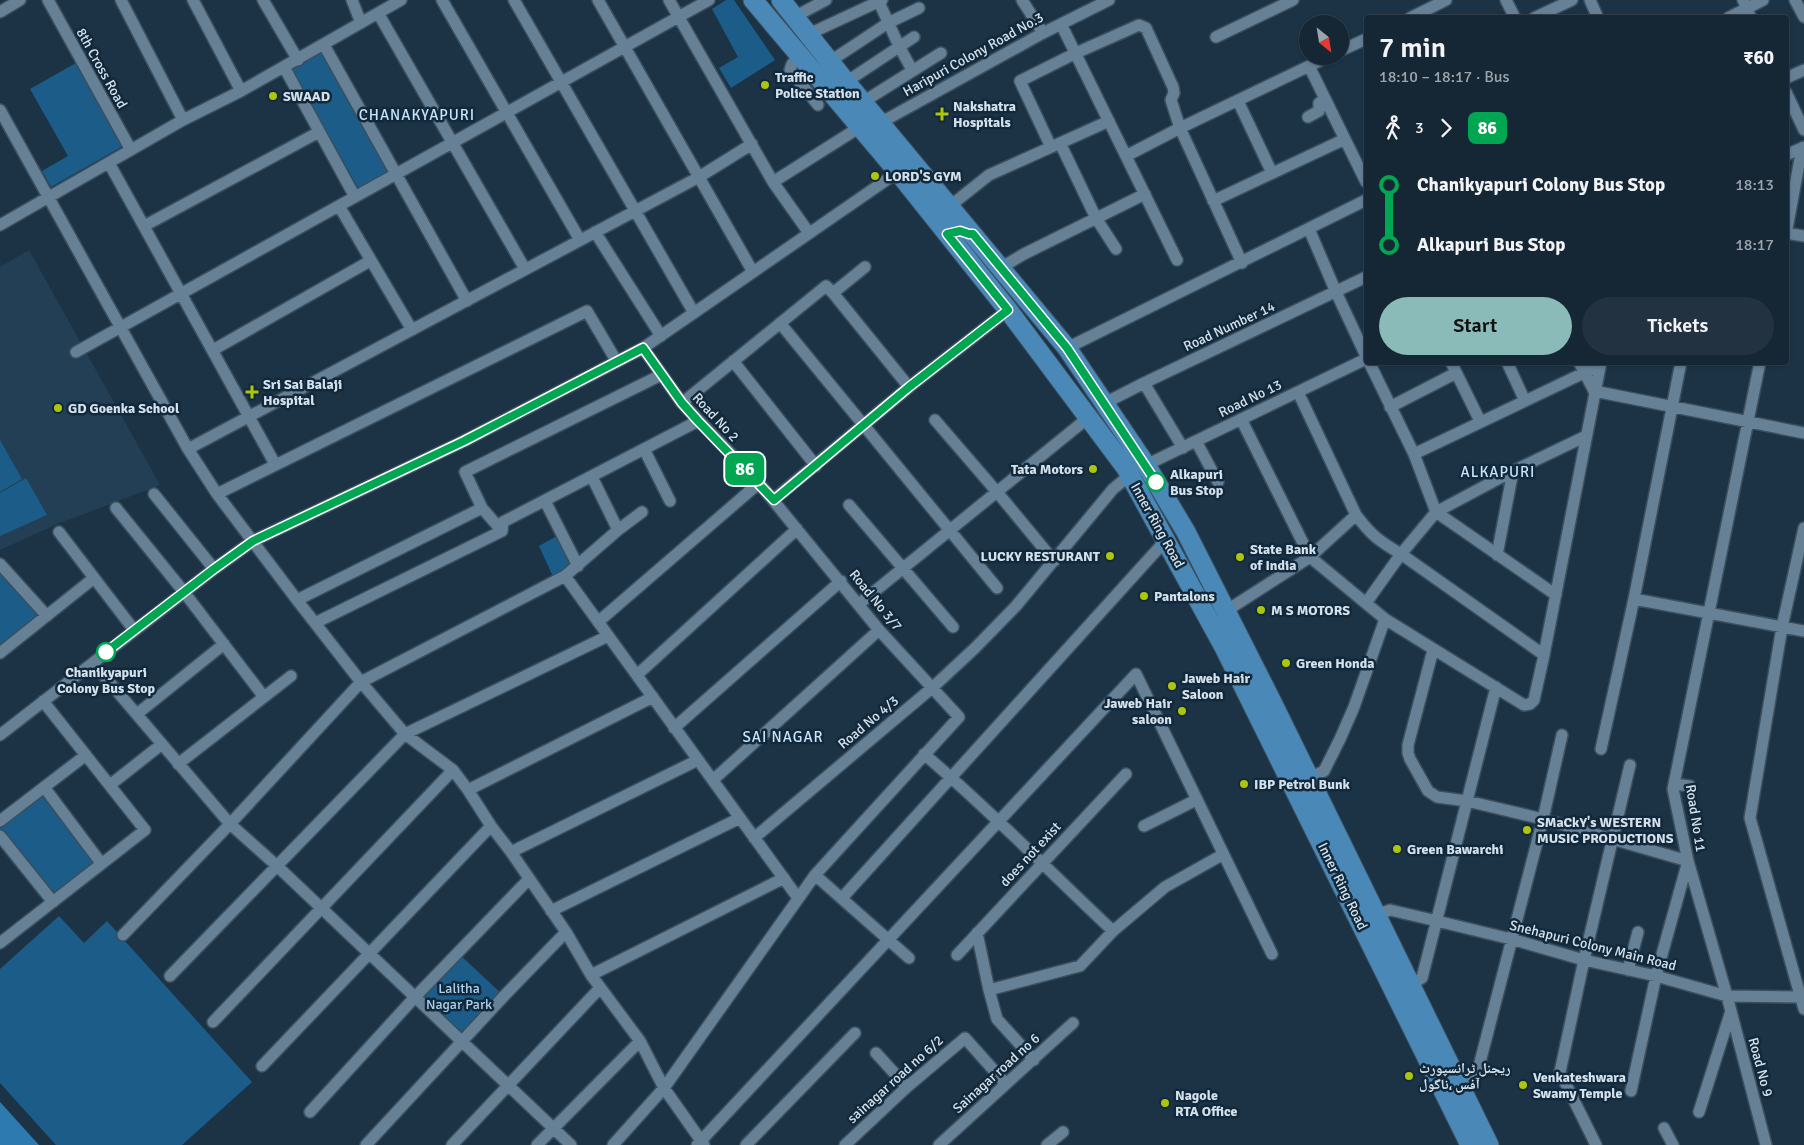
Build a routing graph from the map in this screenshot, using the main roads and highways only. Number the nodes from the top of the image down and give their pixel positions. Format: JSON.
{"nodes":[{"id":1,"x":753,"y":0,"type":"edge"},
{"id":2,"x":781,"y":0,"type":"edge"},
{"id":3,"x":947,"y":234,"type":"junction"},
{"id":4,"x":973,"y":234,"type":"junction"},
{"id":5,"x":1486,"y":1137,"type":"edge"},
{"id":6,"x":1470,"y":1145,"type":"edge"}],
"edges":[{"from":1,"to":3,"type":"highway","name":"Inner Ring Road"},
{"from":2,"to":4,"type":"highway","name":"Inner Ring Road"},
{"from":3,"to":4,"type":"highway"},
{"from":3,"to":6,"type":"highway","name":"Inner Ring Road"},
{"from":4,"to":5,"type":"highway","name":"Inner Ring Road"}]}
